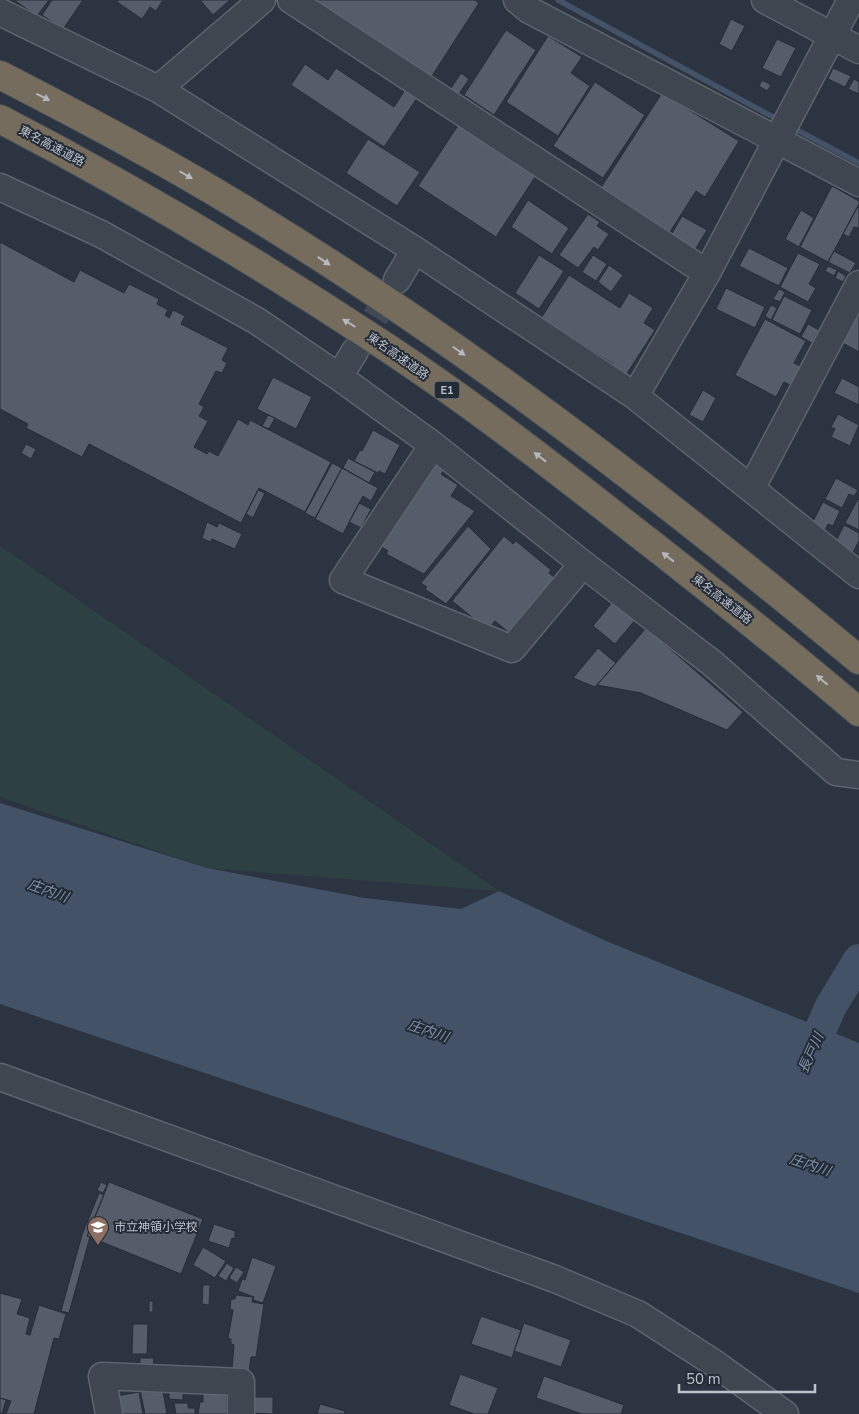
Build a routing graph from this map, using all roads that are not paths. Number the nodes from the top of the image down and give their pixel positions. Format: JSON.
{"nodes":[{"id":1,"x":262,"y":0,"type":"edge"},
{"id":2,"x":291,"y":0,"type":"edge"},
{"id":3,"x":517,"y":0,"type":"edge"},
{"id":4,"x":765,"y":0,"type":"edge"},
{"id":5,"x":851,"y":0,"type":"edge"},
{"id":6,"x":0,"y":12,"type":"edge"},
{"id":7,"x":832,"y":36,"type":"junction"},
{"id":8,"x":859,"y":50,"type":"edge"},
{"id":9,"x":0,"y":74,"type":"edge"},
{"id":10,"x":158,"y":89,"type":"junction"},
{"id":11,"x":0,"y":119,"type":"edge"},
{"id":12,"x":776,"y":140,"type":"junction"},
{"id":13,"x":859,"y":183,"type":"edge"},
{"id":14,"x":0,"y":187,"type":"edge"},
{"id":15,"x":415,"y":250,"type":"junction"},
{"id":16,"x":707,"y":273,"type":"junction"},
{"id":17,"x":397,"y":280,"type":"tunnel mouth"},
{"id":18,"x":859,"y":284,"type":"edge"},
{"id":19,"x":355,"y":351,"type":"tunnel mouth"},
{"id":20,"x":339,"y":377,"type":"junction"},
{"id":21,"x":635,"y":396,"type":"junction"},
{"id":22,"x":433,"y":445,"type":"junction"},
{"id":23,"x":752,"y":488,"type":"junction"},
{"id":24,"x":583,"y":564,"type":"junction"},
{"id":25,"x":859,"y":575,"type":"edge"},
{"id":26,"x":859,"y":660,"type":"edge"},
{"id":27,"x":859,"y":712,"type":"edge"},
{"id":28,"x":859,"y":775,"type":"edge"},
{"id":29,"x":0,"y":1076,"type":"edge"},
{"id":30,"x":109,"y":1414,"type":"edge"},
{"id":31,"x":241,"y":1414,"type":"edge"},
{"id":32,"x":785,"y":1414,"type":"edge"}],
"edges":[{"from":1,"to":10,"type":"street"},
{"from":2,"to":16,"type":"street"},
{"from":3,"to":12,"type":"street"},
{"from":4,"to":7,"type":"street"},
{"from":5,"to":7,"type":"street"},
{"from":6,"to":10,"type":"street"},
{"from":7,"to":8,"type":"street"},
{"from":7,"to":12,"type":"street"},
{"from":9,"to":26,"type":"highway","one_way":true},
{"from":10,"to":15,"type":"street"},
{"from":27,"to":11,"type":"highway","name":"東名高速道路","number":"E1","one_way":true},
{"from":12,"to":13,"type":"street"},
{"from":12,"to":16,"type":"street"},
{"from":14,"to":20,"type":"street"},
{"from":15,"to":17,"type":"street"},
{"from":15,"to":21,"type":"street"},
{"from":16,"to":21,"type":"street"},
{"from":18,"to":23,"type":"street"},
{"from":19,"to":20,"type":"street"},
{"from":20,"to":22,"type":"street"},
{"from":21,"to":23,"type":"street"},
{"from":22,"to":24,"type":"street"},
{"from":22,"to":24,"type":"street"},
{"from":23,"to":25,"type":"street"},
{"from":24,"to":28,"type":"street"},
{"from":29,"to":32,"type":"street"},
{"from":30,"to":31,"type":"street"}]}
